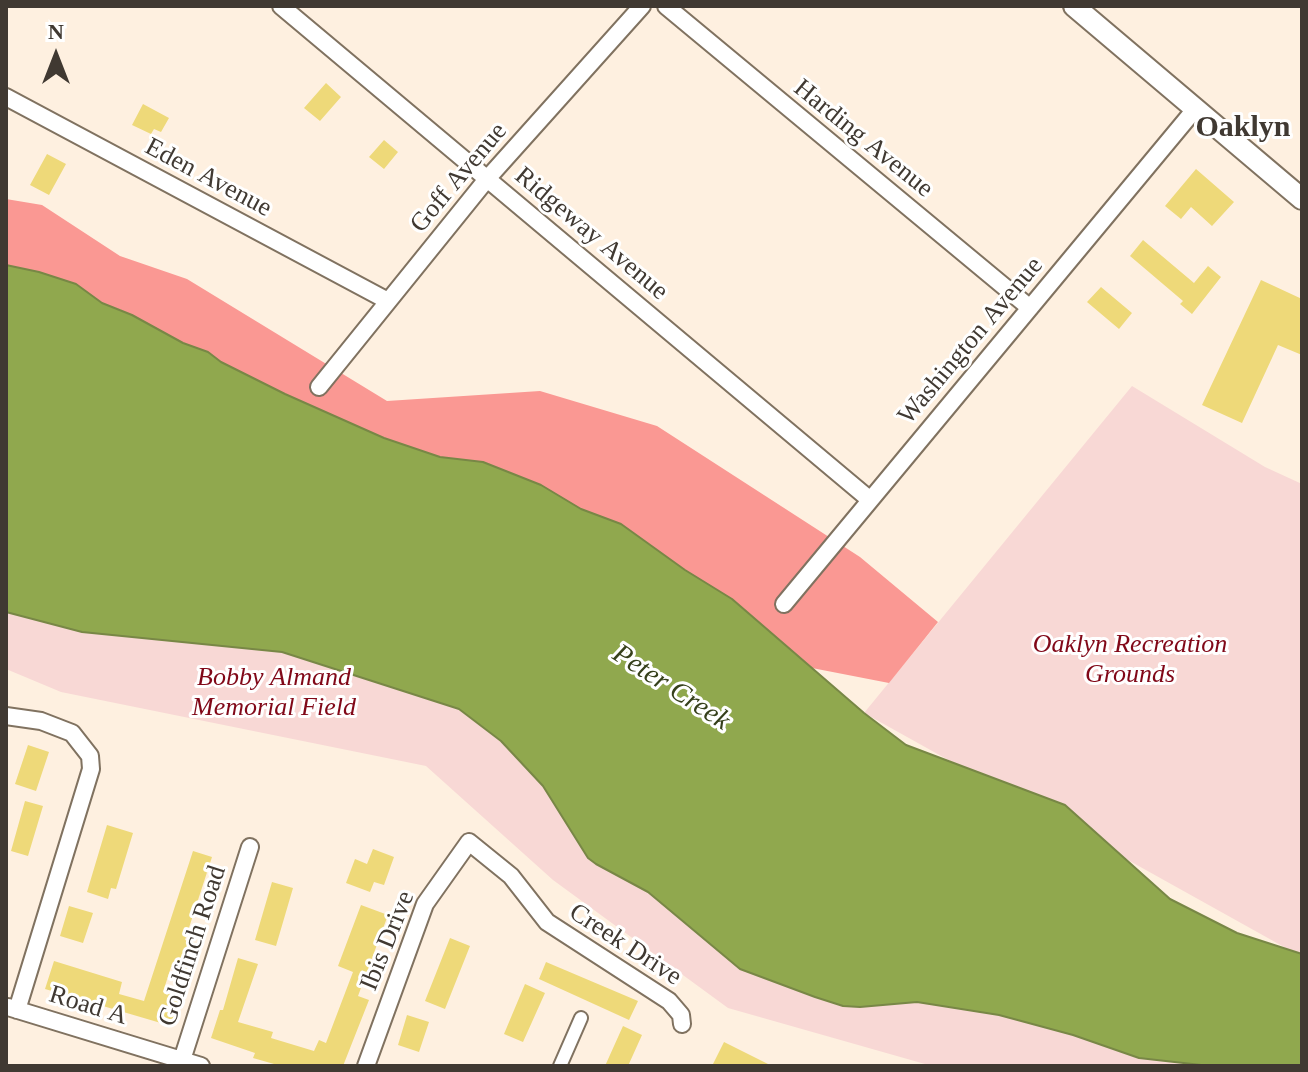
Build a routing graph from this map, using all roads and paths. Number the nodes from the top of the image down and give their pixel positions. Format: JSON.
{"nodes":[{"id":1,"x":281,"y":6,"type":"edge"},
{"id":2,"x":642,"y":6,"type":"edge"},
{"id":3,"x":666,"y":6,"type":"edge"},
{"id":4,"x":1074,"y":6,"type":"edge"},
{"id":5,"x":6,"y":97,"type":"edge"},
{"id":6,"x":1196,"y":108,"type":"junction"},
{"id":7,"x":487,"y":179,"type":"junction"},
{"id":8,"x":1302,"y":199,"type":"edge"},
{"id":9,"x":388,"y":301,"type":"junction"},
{"id":10,"x":1030,"y":308,"type":"junction"},
{"id":11,"x":319,"y":387,"type":"dead end"},
{"id":12,"x":869,"y":499,"type":"junction"},
{"id":13,"x":784,"y":604,"type":"dead end"},
{"id":14,"x":6,"y":716,"type":"edge"},
{"id":15,"x":469,"y":842,"type":"joint"},
{"id":16,"x":250,"y":847,"type":"dead end"},
{"id":17,"x":11,"y":1008,"type":"edge"},
{"id":18,"x":581,"y":1018,"type":"dead end"},
{"id":19,"x":682,"y":1024,"type":"dead end"},
{"id":20,"x":160,"y":1060,"type":"edge"},
{"id":21,"x":182,"y":1060,"type":"junction"},
{"id":22,"x":201,"y":1066,"type":"edge"},
{"id":23,"x":366,"y":1066,"type":"edge"},
{"id":24,"x":560,"y":1066,"type":"edge"}],
"edges":[{"from":1,"to":7,"type":"street","name":"Ridgeway Avenue"},
{"from":2,"to":7,"type":"street","name":"Goff Avenue"},
{"from":3,"to":10,"type":"street","name":"Harding Avenue"},
{"from":4,"to":6,"type":"street"},
{"from":5,"to":9,"type":"street","name":"Eden Avenue"},
{"from":6,"to":8,"type":"street"},
{"from":6,"to":10,"type":"street","name":"Washington Avenue"},
{"from":7,"to":9,"type":"street","name":"Goff Avenue"},
{"from":7,"to":12,"type":"street","name":"Ridgeway Avenue"},
{"from":9,"to":11,"type":"street","name":"Goff Avenue"},
{"from":10,"to":12,"type":"street","name":"Washington Avenue"},
{"from":12,"to":13,"type":"street","name":"Washington Avenue"},
{"from":14,"to":17,"type":"street"},
{"from":15,"to":19,"type":"street","name":"Creek Drive"},
{"from":15,"to":23,"type":"street","name":"Ibis Drive"},
{"from":16,"to":21,"type":"street","name":"Goldfinch Road"},
{"from":17,"to":20,"type":"street","name":"Road A"},
{"from":18,"to":24,"type":"street"},
{"from":20,"to":21,"type":"street","name":"Road A"},
{"from":21,"to":22,"type":"street","name":"Road A"}]}
